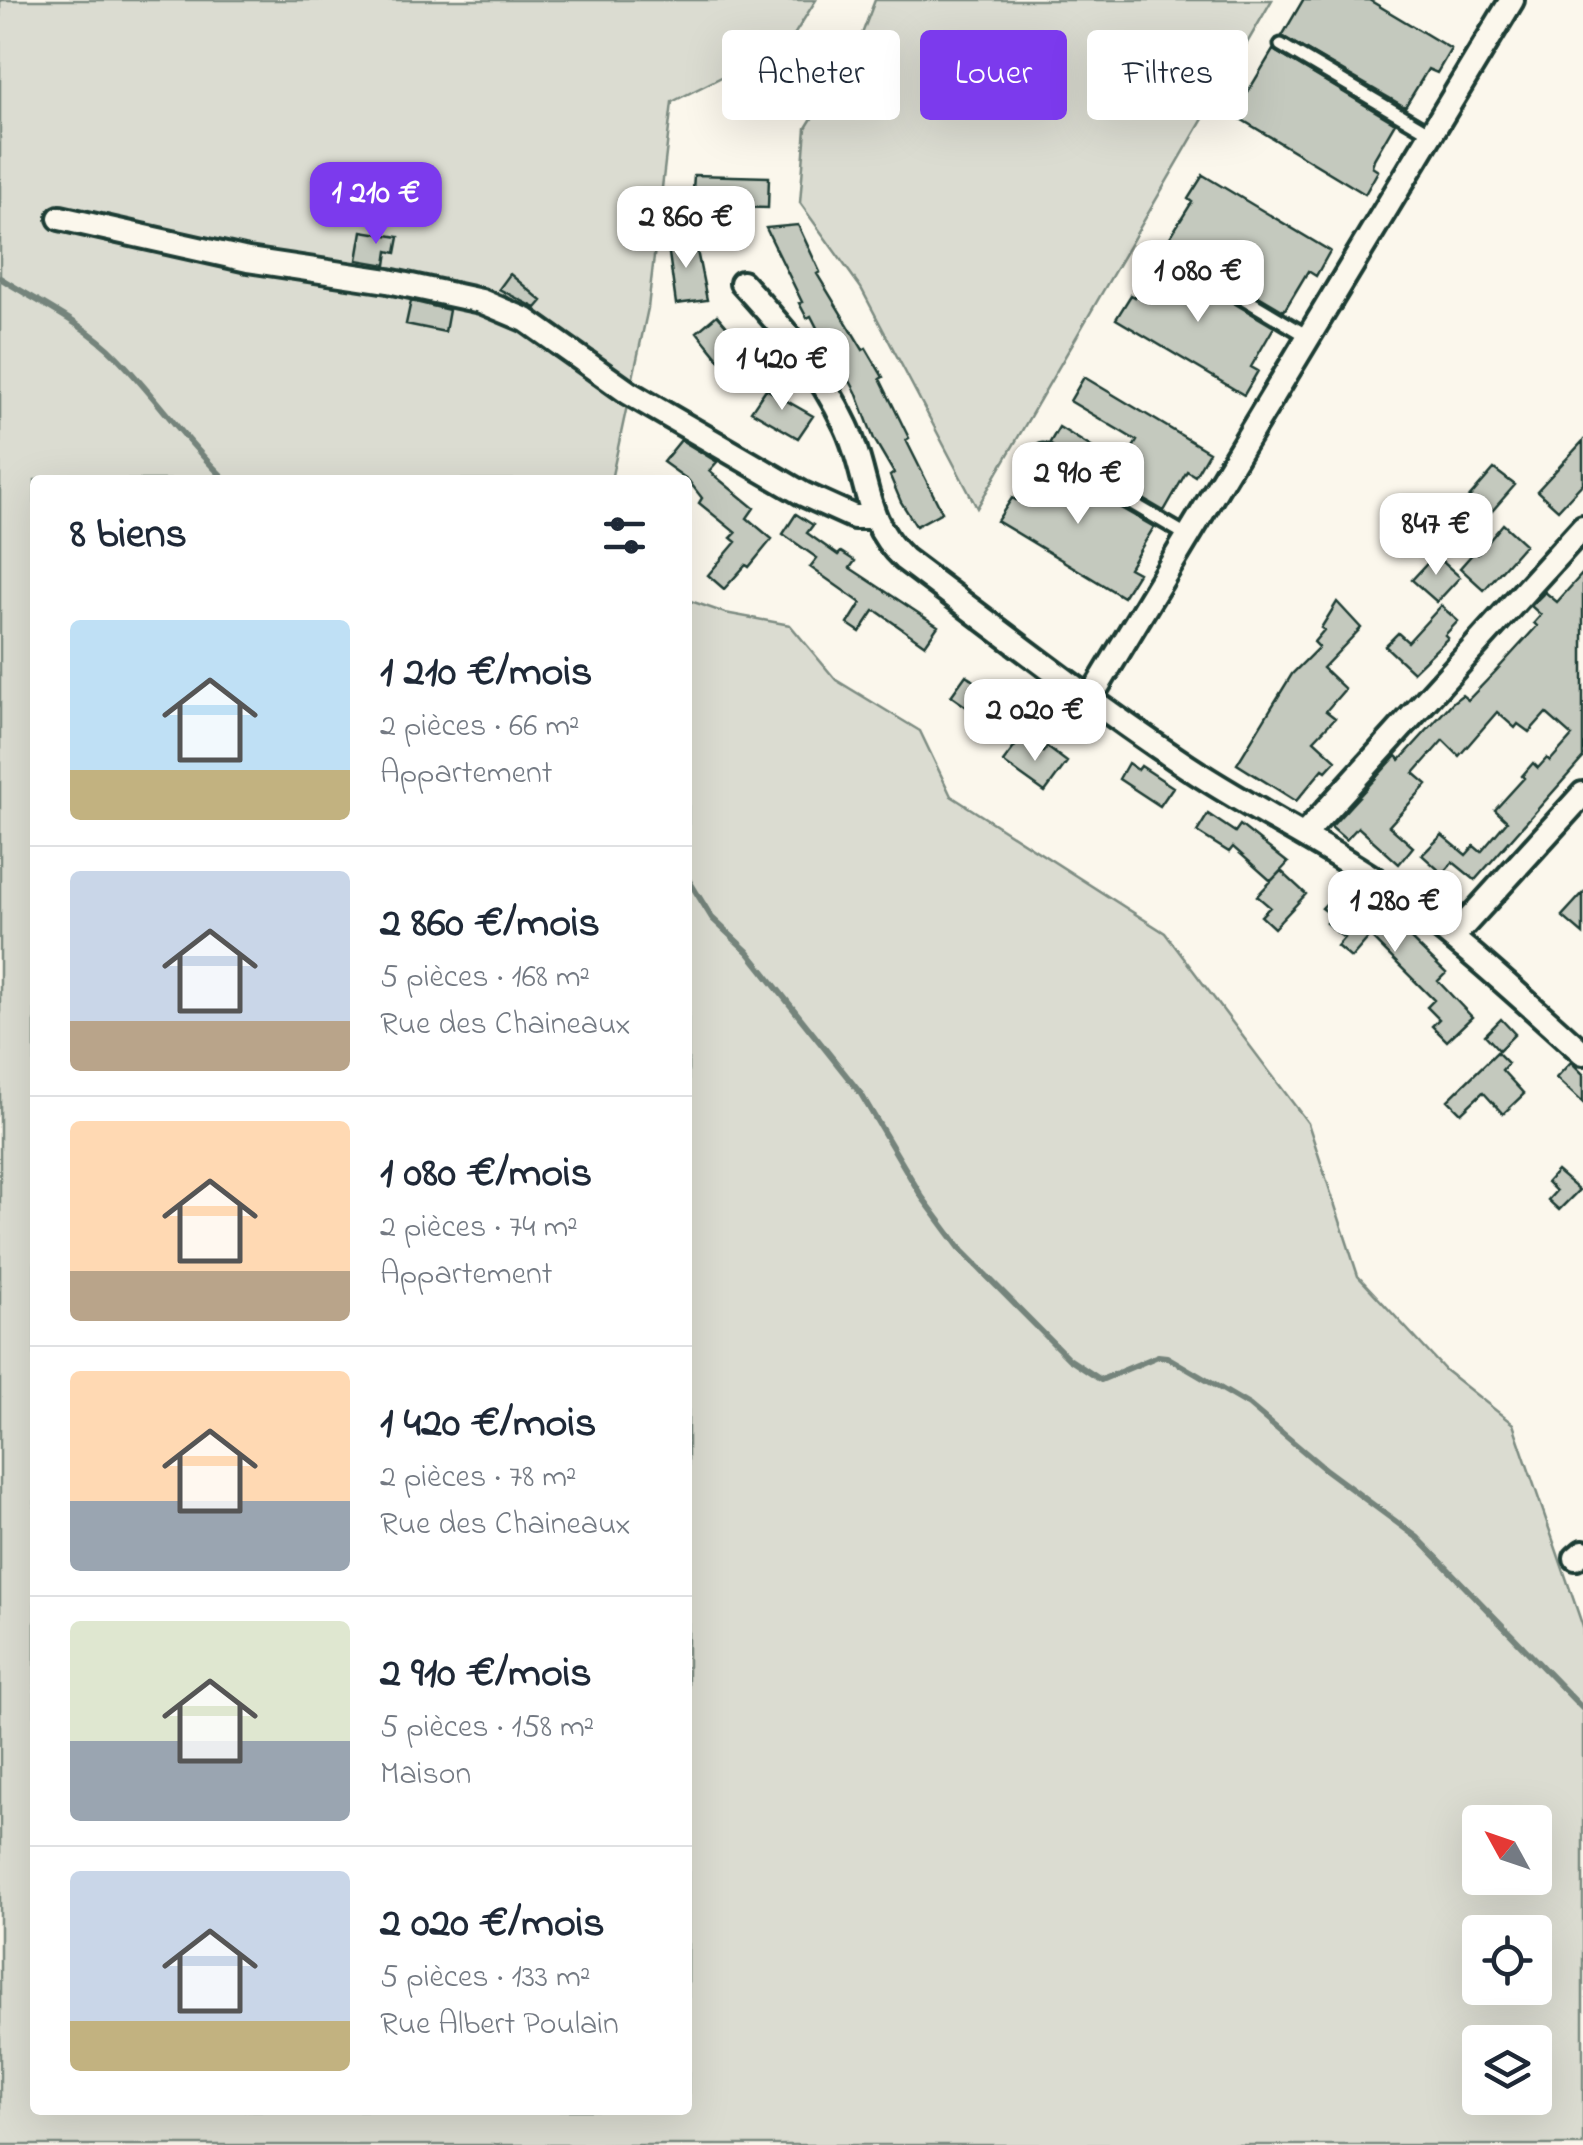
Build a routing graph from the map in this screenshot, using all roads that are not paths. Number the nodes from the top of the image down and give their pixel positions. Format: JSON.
{"nodes":[{"id":1,"x":1512,"y":0,"type":"edge"},
{"id":2,"x":1281,"y":45,"type":"dead end"},
{"id":3,"x":1432,"y":134,"type":"junction"},
{"id":4,"x":60,"y":218,"type":"dead end"},
{"id":5,"x":1163,"y":250,"type":"dead end"},
{"id":6,"x":742,"y":283,"type":"dead end"},
{"id":7,"x":1309,"y":337,"type":"junction"},
{"id":8,"x":1044,"y":451,"type":"dead end"},
{"id":9,"x":873,"y":517,"type":"junction"},
{"id":10,"x":1583,"y":527,"type":"edge"},
{"id":11,"x":1188,"y":536,"type":"junction"},
{"id":12,"x":1090,"y":697,"type":"junction"},
{"id":13,"x":1583,"y":794,"type":"edge"},
{"id":14,"x":1304,"y":835,"type":"junction"},
{"id":15,"x":1453,"y":937,"type":"junction"},
{"id":16,"x":1583,"y":1053,"type":"edge"}],
"edges":[{"from":1,"to":3,"type":"street"},
{"from":2,"to":3,"type":"lane"},
{"from":3,"to":7,"type":"street"},
{"from":4,"to":9,"type":"street"},
{"from":5,"to":7,"type":"lane"},
{"from":6,"to":9,"type":"street"},
{"from":7,"to":11,"type":"street"},
{"from":8,"to":11,"type":"lane"},
{"from":9,"to":12,"type":"street"},
{"from":10,"to":14,"type":"street"},
{"from":11,"to":12,"type":"street"},
{"from":12,"to":14,"type":"street"},
{"from":13,"to":15,"type":"street"},
{"from":14,"to":15,"type":"street"},
{"from":15,"to":16,"type":"street"}]}
